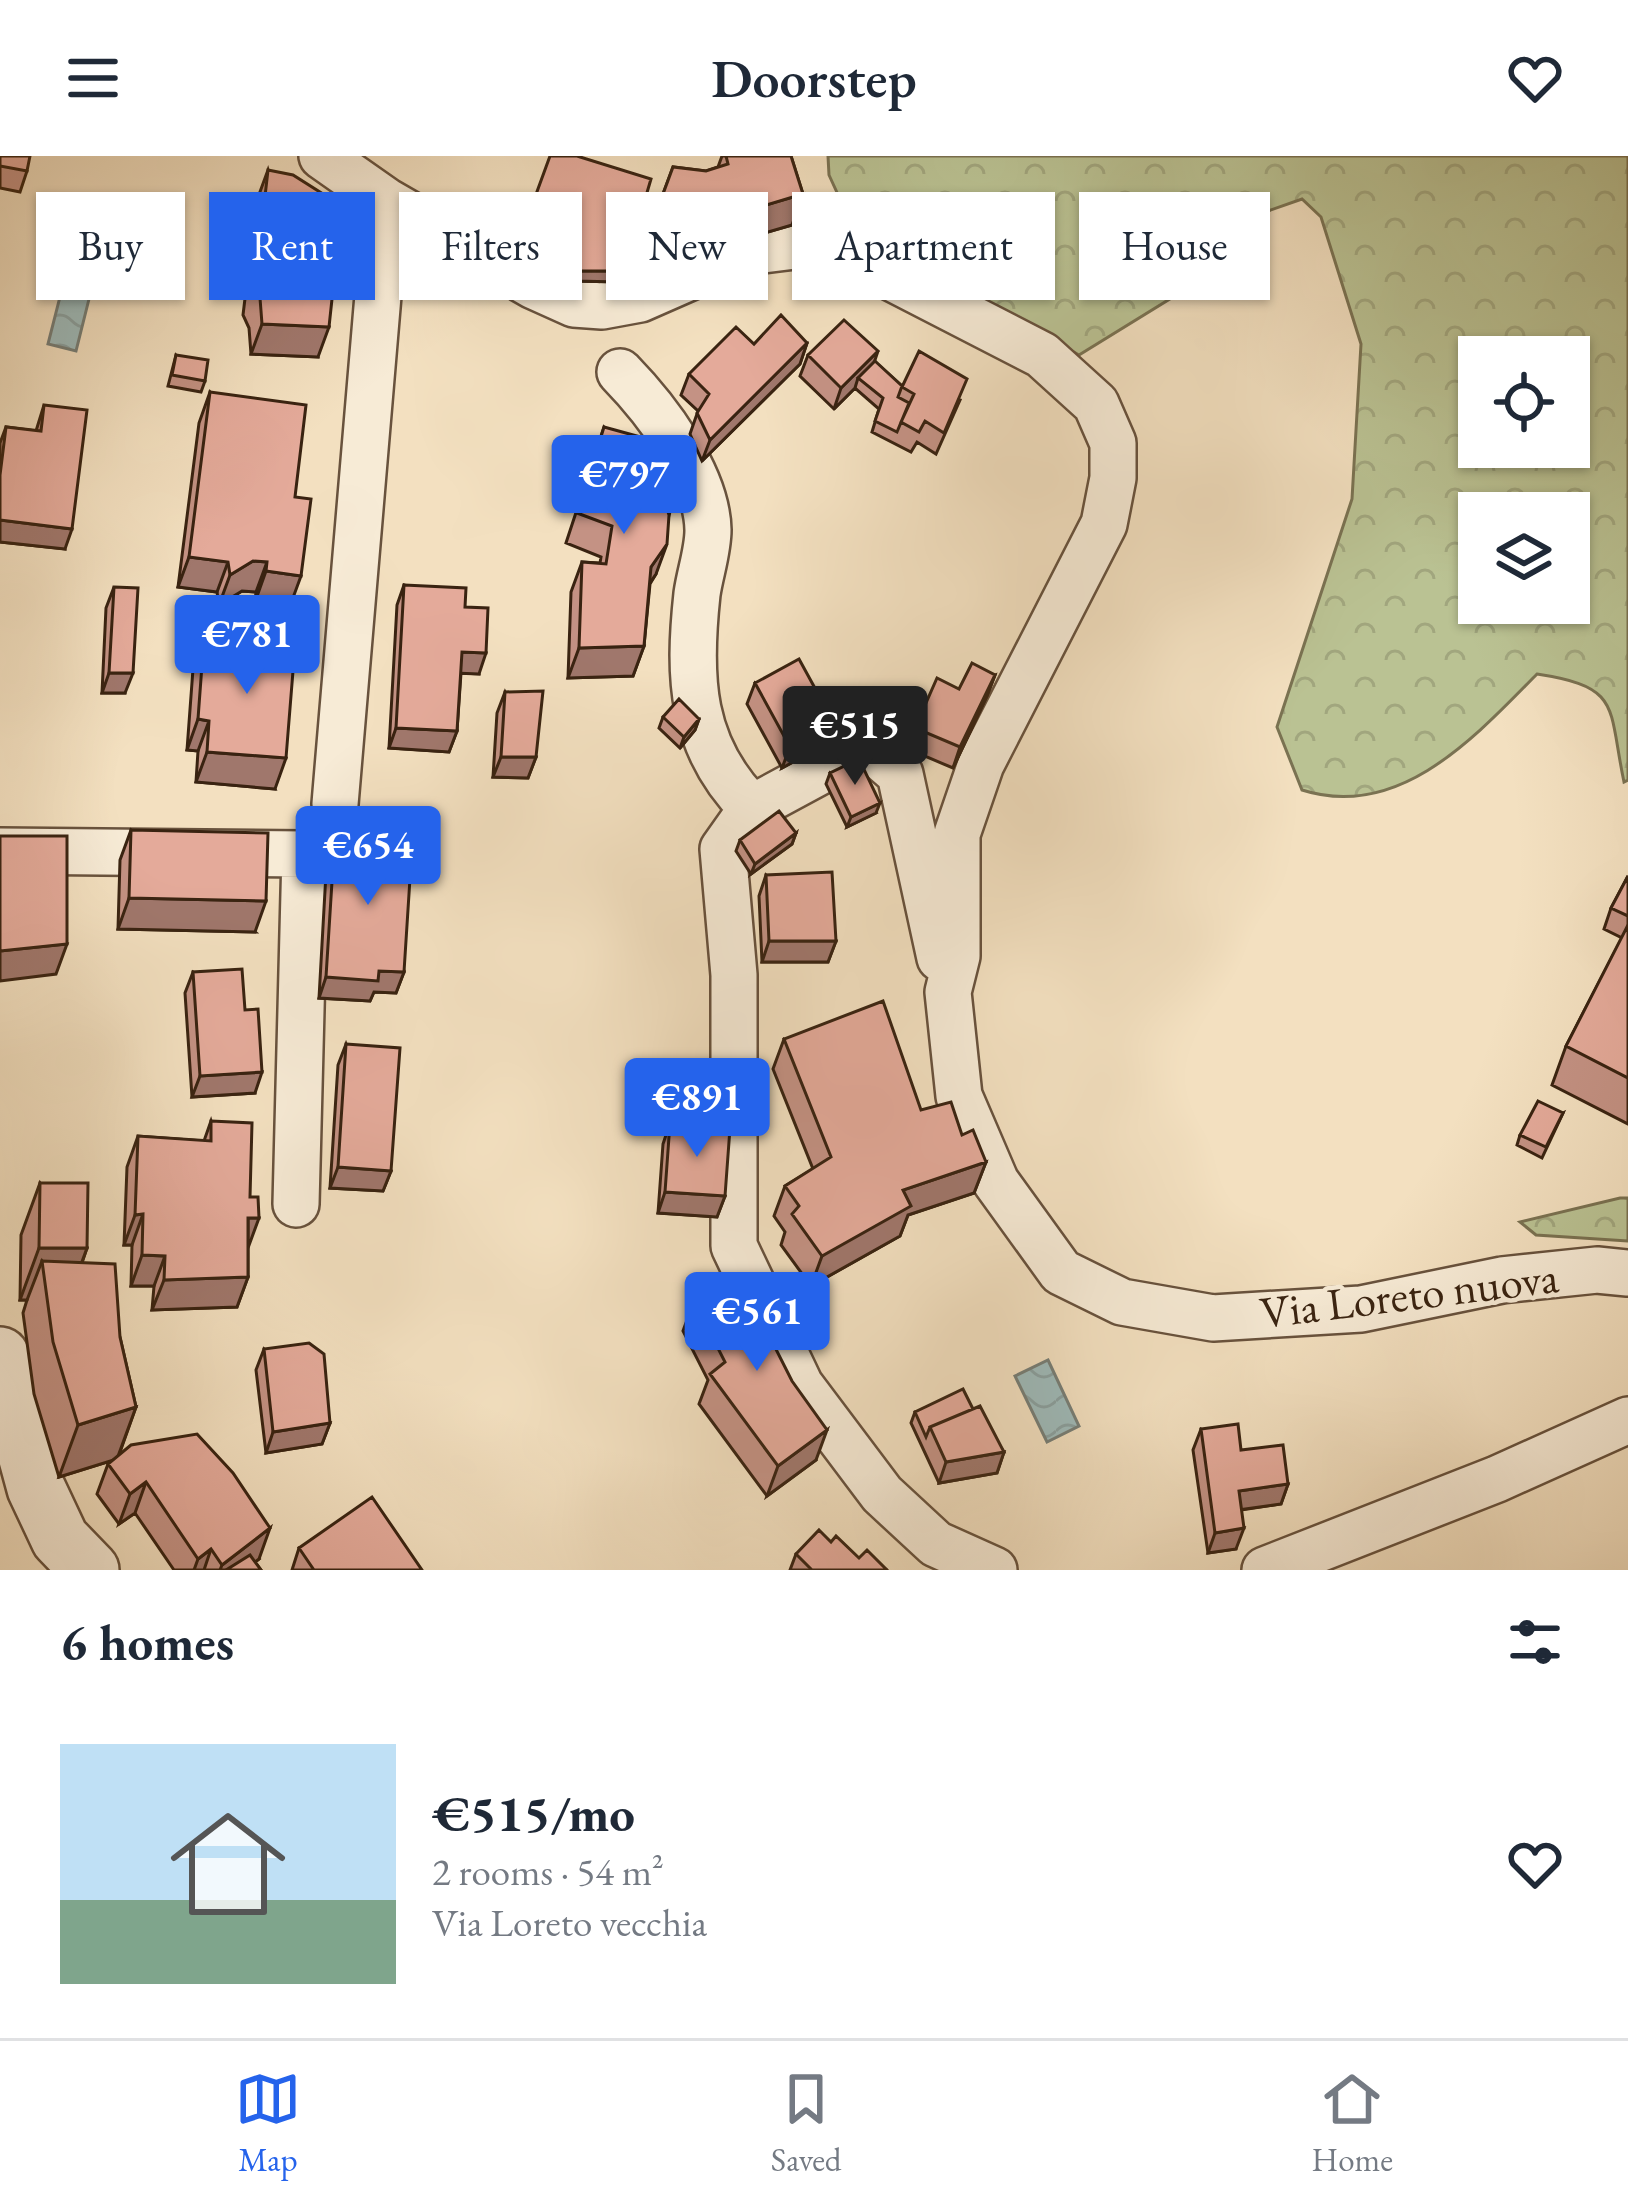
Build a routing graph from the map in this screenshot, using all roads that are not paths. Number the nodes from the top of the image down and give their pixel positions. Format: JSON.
{"nodes":[{"id":1,"x":322,"y":156,"type":"edge"},
{"id":2,"x":386,"y":201,"type":"junction"},
{"id":3,"x":620,"y":372,"type":"dead end"},
{"id":4,"x":335,"y":804,"type":"dead end"},
{"id":5,"x":752,"y":808,"type":"junction"},
{"id":6,"x":0,"y":850,"type":"edge"},
{"id":7,"x":948,"y":992,"type":"junction"},
{"id":8,"x":296,"y":1204,"type":"dead end"},
{"id":9,"x":1628,"y":1273,"type":"edge"},
{"id":10,"x":0,"y":1356,"type":"edge"},
{"id":11,"x":1628,"y":1420,"type":"edge"},
{"id":12,"x":90,"y":1570,"type":"edge"},
{"id":13,"x":994,"y":1570,"type":"edge"},
{"id":14,"x":1265,"y":1570,"type":"edge"}],
"edges":[{"from":1,"to":2,"type":"street","name":"Via Loreto nuova"},
{"from":2,"to":4,"type":"street"},
{"from":2,"to":7,"type":"street","name":"Via Loreto nuova"},
{"from":3,"to":5,"type":"street"},
{"from":5,"to":7,"type":"street"},
{"from":5,"to":13,"type":"street"},
{"from":6,"to":8,"type":"street"},
{"from":7,"to":9,"type":"street","name":"Via Loreto nuova"},
{"from":10,"to":12,"type":"street"},
{"from":11,"to":14,"type":"street"}]}
